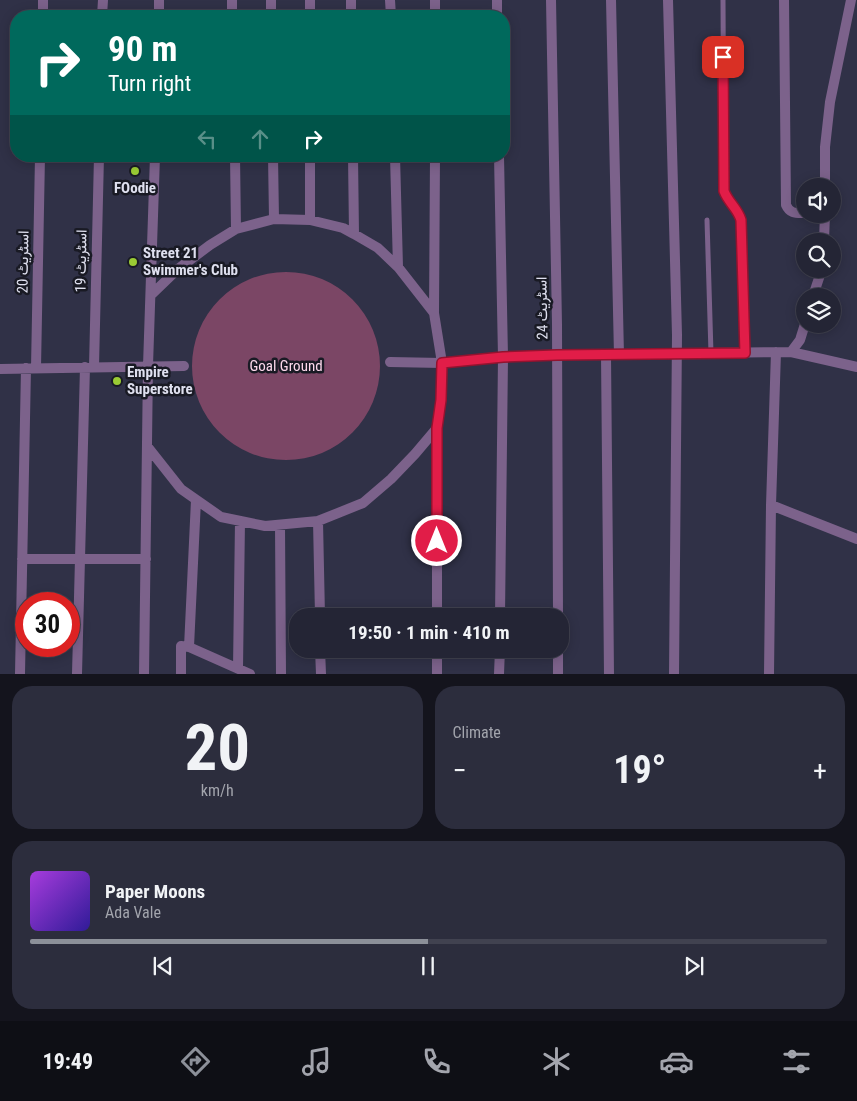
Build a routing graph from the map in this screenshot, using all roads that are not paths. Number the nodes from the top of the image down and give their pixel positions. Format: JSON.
{"nodes":[{"id":1,"x":551,"y":0,"type":"edge"},
{"id":2,"x":611,"y":0,"type":"edge"},
{"id":3,"x":668,"y":0,"type":"edge"},
{"id":4,"x":723,"y":0,"type":"edge"},
{"id":5,"x":784,"y":0,"type":"edge"},
{"id":6,"x":851,"y":0,"type":"edge"},
{"id":7,"x":40,"y":162,"type":"edge"},
{"id":8,"x":99,"y":162,"type":"edge"},
{"id":9,"x":155,"y":162,"type":"edge"},
{"id":10,"x":235,"y":162,"type":"edge"},
{"id":11,"x":273,"y":162,"type":"edge"},
{"id":12,"x":310,"y":162,"type":"edge"},
{"id":13,"x":353,"y":162,"type":"edge"},
{"id":14,"x":395,"y":162,"type":"edge"},
{"id":15,"x":435,"y":162,"type":"edge"},
{"id":16,"x":499,"y":162,"type":"edge"},
{"id":17,"x":825,"y":178,"type":"edge"},
{"id":18,"x":796,"y":213,"type":"edge"},
{"id":19,"x":274,"y":219,"type":"junction"},
{"id":20,"x":310,"y":220,"type":"junction"},
{"id":21,"x":707,"y":220,"type":"dead end"},
{"id":22,"x":236,"y":229,"type":"junction"},
{"id":23,"x":354,"y":234,"type":"junction"},
{"id":24,"x":398,"y":267,"type":"junction"},
{"id":25,"x":151,"y":295,"type":"junction"},
{"id":26,"x":434,"y":313,"type":"junction"},
{"id":27,"x":802,"y":333,"type":"edge"},
{"id":28,"x":776,"y":352,"type":"junction"},
{"id":29,"x":791,"y":352,"type":"junction"},
{"id":30,"x":711,"y":353,"type":"junction"},
{"id":31,"x":745,"y":353,"type":"junction"},
{"id":32,"x":619,"y":354,"type":"junction"},
{"id":33,"x":677,"y":354,"type":"junction"},
{"id":34,"x":557,"y":355,"type":"junction"},
{"id":35,"x":606,"y":355,"type":"junction"},
{"id":36,"x":503,"y":357,"type":"junction"},
{"id":37,"x":390,"y":362,"type":"dead end"},
{"id":38,"x":442,"y":363,"type":"junction"},
{"id":39,"x":148,"y":366,"type":"junction"},
{"id":40,"x":184,"y":366,"type":"dead end"},
{"id":41,"x":89,"y":367,"type":"junction"},
{"id":42,"x":31,"y":368,"type":"junction"},
{"id":43,"x":857,"y":368,"type":"edge"},
{"id":44,"x":0,"y":369,"type":"edge"},
{"id":45,"x":437,"y":428,"type":"junction"},
{"id":46,"x":147,"y":446,"type":"junction"},
{"id":47,"x":196,"y":500,"type":"junction"},
{"id":48,"x":771,"y":505,"type":"junction"},
{"id":49,"x":240,"y":521,"type":"junction"},
{"id":50,"x":318,"y":521,"type":"junction"},
{"id":51,"x":280,"y":526,"type":"junction"},
{"id":52,"x":857,"y":539,"type":"edge"},
{"id":53,"x":80,"y":558,"type":"junction"},
{"id":54,"x":22,"y":559,"type":"junction"},
{"id":55,"x":146,"y":559,"type":"junction"},
{"id":56,"x":320,"y":608,"type":"edge"},
{"id":57,"x":437,"y":608,"type":"edge"},
{"id":58,"x":500,"y":608,"type":"edge"},
{"id":59,"x":558,"y":608,"type":"edge"},
{"id":60,"x":189,"y":647,"type":"junction"},
{"id":61,"x":320,"y":658,"type":"edge"},
{"id":62,"x":437,"y":658,"type":"edge"},
{"id":63,"x":500,"y":658,"type":"edge"},
{"id":64,"x":558,"y":658,"type":"edge"},
{"id":65,"x":238,"y":668,"type":"junction"},
{"id":66,"x":20,"y":674,"type":"edge"},
{"id":67,"x":77,"y":674,"type":"edge"},
{"id":68,"x":144,"y":674,"type":"edge"},
{"id":69,"x":181,"y":674,"type":"edge"},
{"id":70,"x":250,"y":674,"type":"edge"},
{"id":71,"x":282,"y":674,"type":"edge"},
{"id":72,"x":321,"y":674,"type":"edge"},
{"id":73,"x":437,"y":674,"type":"edge"},
{"id":74,"x":499,"y":674,"type":"edge"},
{"id":75,"x":558,"y":674,"type":"edge"},
{"id":76,"x":609,"y":674,"type":"edge"},
{"id":77,"x":674,"y":674,"type":"edge"},
{"id":78,"x":769,"y":674,"type":"edge"}],
"edges":[{"from":1,"to":34,"type":"street","name":"اسٹریٹ 24"},
{"from":2,"to":32,"type":"street"},
{"from":3,"to":33,"type":"street"},
{"from":4,"to":31,"type":"lane"},
{"from":5,"to":18,"type":"street"},
{"from":6,"to":17,"type":"street"},
{"from":7,"to":42,"type":"street","name":"اسٹریٹ 20"},
{"from":8,"to":41,"type":"street","name":"اسٹریٹ 19"},
{"from":9,"to":25,"type":"street"},
{"from":10,"to":22,"type":"street"},
{"from":11,"to":19,"type":"street"},
{"from":12,"to":20,"type":"street"},
{"from":13,"to":23,"type":"street"},
{"from":14,"to":24,"type":"street"},
{"from":15,"to":26,"type":"street"},
{"from":16,"to":36,"type":"street"},
{"from":19,"to":20,"type":"street"},
{"from":19,"to":22,"type":"street"},
{"from":20,"to":23,"type":"street"},
{"from":21,"to":30,"type":"lane"},
{"from":22,"to":25,"type":"street"},
{"from":23,"to":24,"type":"street"},
{"from":24,"to":26,"type":"street"},
{"from":25,"to":39,"type":"street"},
{"from":26,"to":38,"type":"street"},
{"from":27,"to":29,"type":"street"},
{"from":28,"to":29,"type":"street"},
{"from":28,"to":31,"type":"street"},
{"from":28,"to":48,"type":"street"},
{"from":29,"to":43,"type":"street"},
{"from":30,"to":31,"type":"street"},
{"from":30,"to":33,"type":"street"},
{"from":32,"to":33,"type":"street"},
{"from":32,"to":35,"type":"street"},
{"from":33,"to":77,"type":"street"},
{"from":34,"to":35,"type":"street"},
{"from":34,"to":36,"type":"street"},
{"from":34,"to":59,"type":"street","name":"اسٹریٹ 24"},
{"from":35,"to":76,"type":"street"},
{"from":36,"to":38,"type":"street"},
{"from":36,"to":58,"type":"street"},
{"from":37,"to":38,"type":"street"},
{"from":38,"to":45,"type":"street"},
{"from":39,"to":40,"type":"street"},
{"from":39,"to":41,"type":"street"},
{"from":39,"to":46,"type":"street"},
{"from":41,"to":42,"type":"street"},
{"from":41,"to":53,"type":"street","name":"اسٹریٹ 19"},
{"from":42,"to":44,"type":"street"},
{"from":42,"to":54,"type":"street","name":"اسٹریٹ 20"},
{"from":45,"to":50,"type":"street"},
{"from":45,"to":57,"type":"street"},
{"from":46,"to":47,"type":"street"},
{"from":46,"to":55,"type":"street"},
{"from":47,"to":49,"type":"street"},
{"from":47,"to":60,"type":"street"},
{"from":48,"to":52,"type":"street"},
{"from":48,"to":78,"type":"street"},
{"from":49,"to":51,"type":"street"},
{"from":49,"to":65,"type":"street"},
{"from":50,"to":51,"type":"street"},
{"from":50,"to":56,"type":"street"},
{"from":51,"to":71,"type":"street"},
{"from":53,"to":54,"type":"street"},
{"from":53,"to":55,"type":"street"},
{"from":53,"to":67,"type":"street","name":"اسٹریٹ 19"},
{"from":54,"to":66,"type":"street","name":"اسٹریٹ 20"},
{"from":55,"to":68,"type":"street"},
{"from":60,"to":65,"type":"street"},
{"from":60,"to":69,"type":"street"},
{"from":61,"to":72,"type":"street"},
{"from":62,"to":73,"type":"street"},
{"from":63,"to":74,"type":"street"},
{"from":64,"to":75,"type":"street"},
{"from":65,"to":70,"type":"street"}]}
